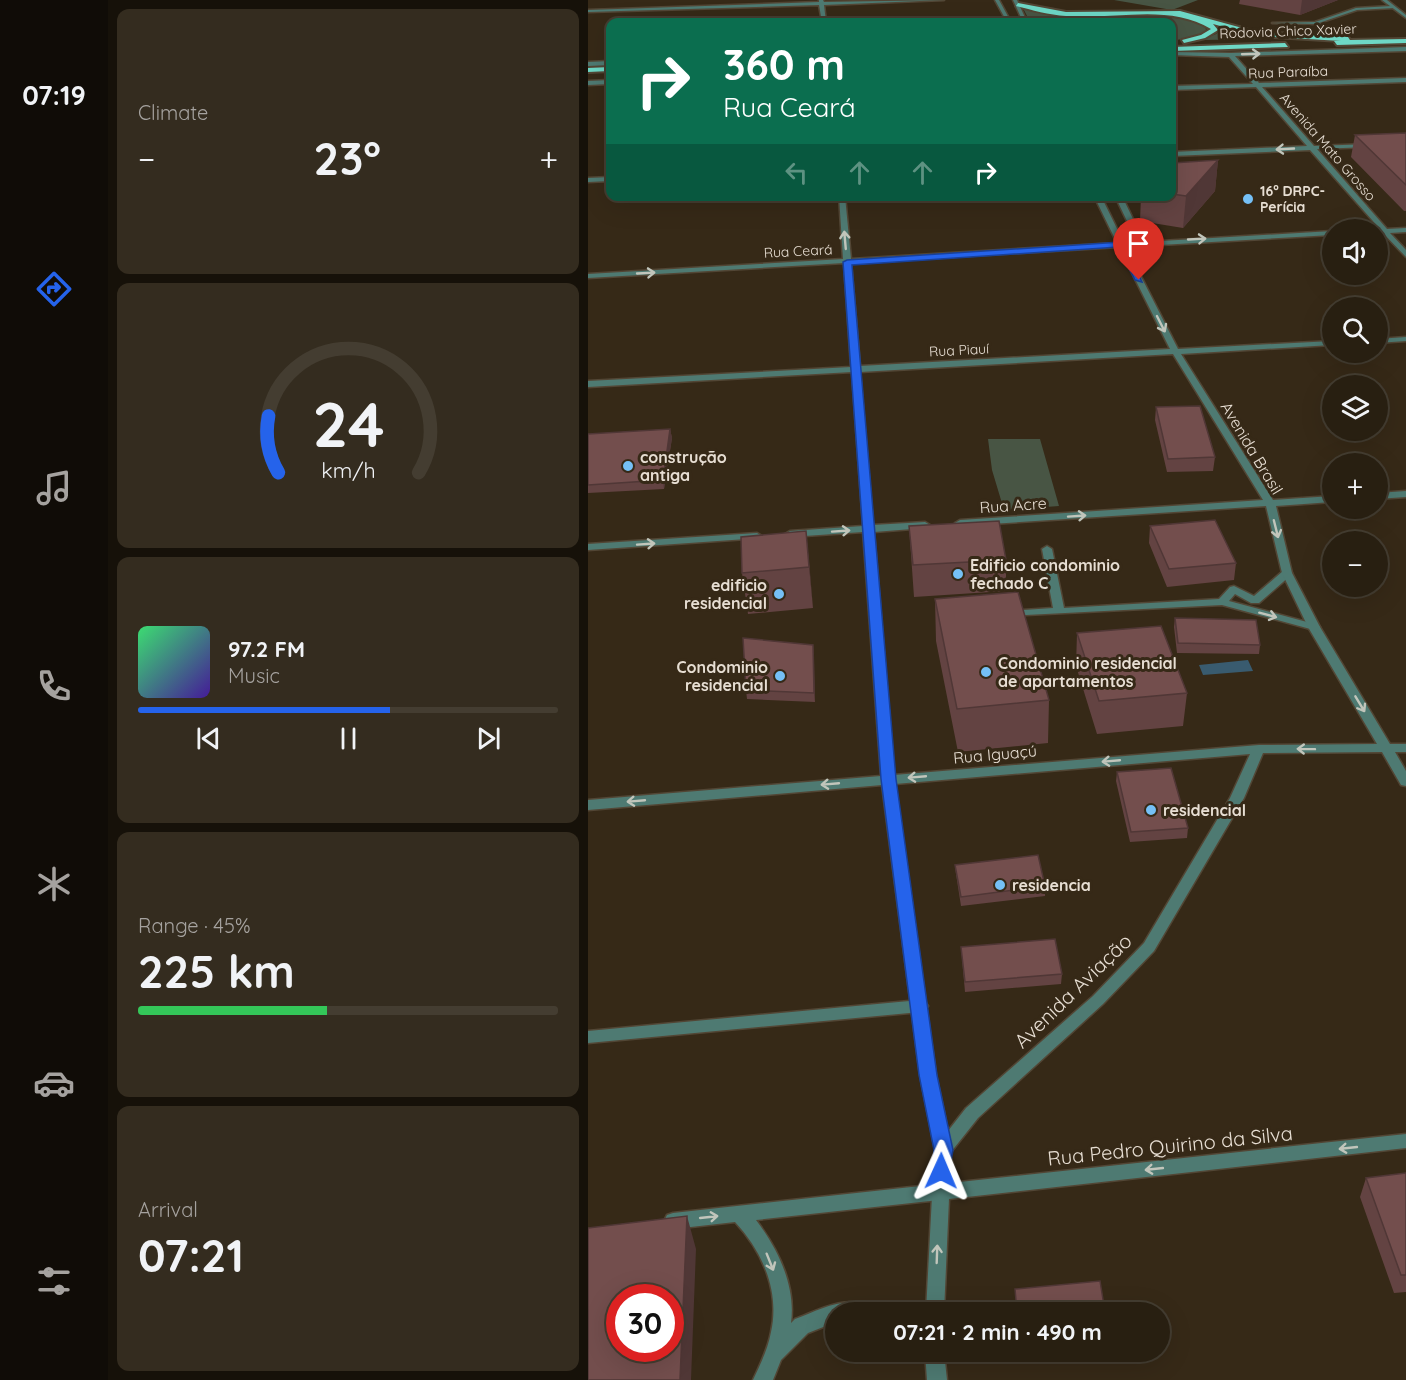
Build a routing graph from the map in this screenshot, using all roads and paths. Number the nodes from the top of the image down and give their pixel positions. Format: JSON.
{"nodes":[{"id":1,"x":942,"y":0,"type":"edge"},
{"id":2,"x":998,"y":0,"type":"edge"},
{"id":3,"x":1384,"y":0,"type":"edge"},
{"id":4,"x":821,"y":2,"type":"edge"},
{"id":5,"x":1016,"y":3,"type":"edge"},
{"id":6,"x":1392,"y":7,"type":"junction"},
{"id":7,"x":588,"y":11,"type":"edge"},
{"id":8,"x":1406,"y":17,"type":"edge"},
{"id":9,"x":823,"y":18,"type":"edge"},
{"id":10,"x":1007,"y":18,"type":"edge"},
{"id":11,"x":1022,"y":18,"type":"edge"},
{"id":12,"x":1080,"y":18,"type":"edge"},
{"id":13,"x":1274,"y":22,"type":"dead end"},
{"id":14,"x":1348,"y":39,"type":"junction"},
{"id":15,"x":1406,"y":39,"type":"edge"},
{"id":16,"x":1176,"y":43,"type":"edge"},
{"id":17,"x":1176,"y":44,"type":"edge"},
{"id":18,"x":1406,"y":49,"type":"edge"},
{"id":19,"x":1176,"y":51,"type":"edge"},
{"id":20,"x":1176,"y":51,"type":"edge"},
{"id":21,"x":1231,"y":55,"type":"junction"},
{"id":22,"x":588,"y":63,"type":"edge"},
{"id":23,"x":606,"y":63,"type":"edge"},
{"id":24,"x":606,"y":69,"type":"edge"},
{"id":25,"x":588,"y":70,"type":"edge"},
{"id":26,"x":606,"y":74,"type":"edge"},
{"id":27,"x":588,"y":75,"type":"edge"},
{"id":28,"x":1406,"y":80,"type":"edge"},
{"id":29,"x":606,"y":82,"type":"edge"},
{"id":30,"x":588,"y":83,"type":"edge"},
{"id":31,"x":1257,"y":85,"type":"junction"},
{"id":32,"x":1176,"y":88,"type":"edge"},
{"id":33,"x":1383,"y":144,"type":"edge"},
{"id":34,"x":1312,"y":148,"type":"junction"},
{"id":35,"x":1176,"y":154,"type":"edge"},
{"id":36,"x":606,"y":179,"type":"edge"},
{"id":37,"x":588,"y":180,"type":"edge"},
{"id":38,"x":842,"y":201,"type":"edge"},
{"id":39,"x":1100,"y":201,"type":"edge"},
{"id":40,"x":1120,"y":201,"type":"edge"},
{"id":41,"x":1371,"y":219,"type":"edge"},
{"id":42,"x":1406,"y":230,"type":"edge"},
{"id":43,"x":1388,"y":231,"type":"edge"},
{"id":44,"x":1322,"y":233,"type":"edge"},
{"id":45,"x":1388,"y":238,"type":"edge"},
{"id":46,"x":1141,"y":242,"type":"junction"},
{"id":47,"x":1121,"y":244,"type":"junction"},
{"id":48,"x":1406,"y":255,"type":"edge"},
{"id":49,"x":847,"y":262,"type":"junction"},
{"id":50,"x":588,"y":276,"type":"edge"},
{"id":51,"x":1406,"y":339,"type":"edge"},
{"id":52,"x":1388,"y":340,"type":"edge"},
{"id":53,"x":1322,"y":344,"type":"edge"},
{"id":54,"x":1176,"y":352,"type":"junction"},
{"id":55,"x":856,"y":369,"type":"junction"},
{"id":56,"x":588,"y":384,"type":"edge"},
{"id":57,"x":1406,"y":494,"type":"edge"},
{"id":58,"x":1388,"y":495,"type":"edge"},
{"id":59,"x":1322,"y":500,"type":"edge"},
{"id":60,"x":1270,"y":503,"type":"junction"},
{"id":61,"x":951,"y":524,"type":"edge"},
{"id":62,"x":939,"y":525,"type":"edge"},
{"id":63,"x":868,"y":529,"type":"junction"},
{"id":64,"x":775,"y":535,"type":"edge"},
{"id":65,"x":763,"y":536,"type":"edge"},
{"id":66,"x":588,"y":548,"type":"edge"},
{"id":67,"x":1047,"y":549,"type":"dead end"},
{"id":68,"x":1287,"y":573,"type":"junction"},
{"id":69,"x":1222,"y":602,"type":"junction"},
{"id":70,"x":1059,"y":611,"type":"junction"},
{"id":71,"x":993,"y":615,"type":"edge"},
{"id":72,"x":1314,"y":627,"type":"junction"},
{"id":73,"x":1406,"y":748,"type":"edge"},
{"id":74,"x":1259,"y":749,"type":"junction"},
{"id":75,"x":1388,"y":750,"type":"junction"},
{"id":76,"x":888,"y":779,"type":"junction"},
{"id":77,"x":1406,"y":782,"type":"edge"},
{"id":78,"x":588,"y":805,"type":"edge"},
{"id":79,"x":920,"y":1006,"type":"junction"},
{"id":80,"x":588,"y":1037,"type":"edge"},
{"id":81,"x":1406,"y":1141,"type":"edge"},
{"id":82,"x":943,"y":1150,"type":"junction"},
{"id":83,"x":939,"y":1192,"type":"junction"},
{"id":84,"x":739,"y":1214,"type":"junction"},
{"id":85,"x":657,"y":1222,"type":"edge"},
{"id":86,"x":935,"y":1302,"type":"edge"},
{"id":87,"x":825,"y":1317,"type":"edge"},
{"id":88,"x":774,"y":1353,"type":"junction"},
{"id":89,"x":936,"y":1362,"type":"edge"},
{"id":90,"x":763,"y":1380,"type":"edge"},
{"id":91,"x":937,"y":1380,"type":"edge"}],
"edges":[{"from":1,"to":4,"type":"street"},
{"from":2,"to":10,"type":"street"},
{"from":3,"to":6,"type":"street"},
{"from":4,"to":7,"type":"street"},
{"from":4,"to":9,"type":"street"},
{"from":5,"to":11,"type":"street"},
{"from":5,"to":14,"type":"highway"},
{"from":6,"to":8,"type":"street"},
{"from":6,"to":13,"type":"street"},
{"from":12,"to":16,"type":"highway"},
{"from":14,"to":15,"type":"highway","name":"Rodovia Chico Xavier"},
{"from":14,"to":17,"type":"highway","name":"Rodovia Chico Xavier"},
{"from":15,"to":19,"type":"highway","name":"Rodovia Chico Xavier"},
{"from":21,"to":18,"type":"street","one_way":true},
{"from":20,"to":21,"type":"street"},
{"from":21,"to":31,"type":"street","name":"Avenida Mato Grosso"},
{"from":22,"to":23,"type":"street"},
{"from":24,"to":25,"type":"highway"},
{"from":26,"to":27,"type":"highway"},
{"from":28,"to":31,"type":"street","name":"Rua Paraíba"},
{"from":29,"to":30,"type":"street"},
{"from":31,"to":32,"type":"street","name":"Rua Paraíba"},
{"from":31,"to":34,"type":"street","name":"Avenida Mato Grosso"},
{"from":33,"to":34,"type":"street"},
{"from":34,"to":35,"type":"street","one_way":true},
{"from":34,"to":41,"type":"street","name":"Avenida Mato Grosso"},
{"from":36,"to":37,"type":"street"},
{"from":49,"to":38,"type":"street","one_way":true},
{"from":39,"to":47,"type":"street","name":"Avenida Brasil"},
{"from":40,"to":46,"type":"street"},
{"from":42,"to":43,"type":"street"},
{"from":46,"to":44,"type":"street","name":"Rua Ceará","one_way":true},
{"from":45,"to":48,"type":"street","name":"Avenida Mato Grosso"},
{"from":46,"to":47,"type":"street","name":"Rua Ceará"},
{"from":47,"to":49,"type":"street","name":"Rua Ceará"},
{"from":47,"to":54,"type":"street","name":"Avenida Brasil","one_way":true},
{"from":50,"to":49,"type":"street","name":"Rua Ceará","one_way":true},
{"from":49,"to":55,"type":"street"},
{"from":51,"to":52,"type":"street"},
{"from":53,"to":54,"type":"street","name":"Rua Piauí"},
{"from":54,"to":55,"type":"street","name":"Rua Piauí"},
{"from":54,"to":60,"type":"street","name":"Avenida Brasil"},
{"from":55,"to":56,"type":"street","name":"Rua Piauí"},
{"from":55,"to":63,"type":"street"},
{"from":57,"to":58,"type":"street"},
{"from":59,"to":60,"type":"street","name":"Rua Acre"},
{"from":61,"to":60,"type":"street","name":"Rua Acre","one_way":true},
{"from":60,"to":68,"type":"street","name":"Avenida Brasil","one_way":true},
{"from":62,"to":63,"type":"street"},
{"from":64,"to":63,"type":"street","one_way":true},
{"from":63,"to":76,"type":"street"},
{"from":66,"to":65,"type":"street","one_way":true},
{"from":67,"to":70,"type":"street"},
{"from":68,"to":69,"type":"street"},
{"from":68,"to":72,"type":"street","name":"Avenida Brasil"},
{"from":69,"to":70,"type":"street"},
{"from":69,"to":72,"type":"street","one_way":true},
{"from":70,"to":71,"type":"street"},
{"from":72,"to":75,"type":"street","name":"Avenida Brasil","one_way":true},
{"from":73,"to":75,"type":"street","name":"Rua Iguaçú"},
{"from":75,"to":74,"type":"street","name":"Rua Iguaçú","one_way":true},
{"from":74,"to":76,"type":"street","name":"Rua Iguaçú","one_way":true},
{"from":74,"to":82,"type":"street","name":"Avenida Aviação"},
{"from":75,"to":77,"type":"street","name":"Avenida Brasil"},
{"from":76,"to":78,"type":"street","name":"Rua Iguaçú","one_way":true},
{"from":76,"to":79,"type":"street"},
{"from":79,"to":80,"type":"street"},
{"from":79,"to":82,"type":"street"},
{"from":81,"to":83,"type":"street","name":"Rua Pedro Quirino da Silva","one_way":true},
{"from":82,"to":83,"type":"street"},
{"from":83,"to":84,"type":"street","name":"Rua Pedro Quirino da Silva"},
{"from":86,"to":83,"type":"street","one_way":true},
{"from":85,"to":84,"type":"street","name":"Rua Pedro Quirino da Silva","one_way":true},
{"from":84,"to":88,"type":"street","one_way":true},
{"from":87,"to":88,"type":"street"},
{"from":88,"to":90,"type":"street"},
{"from":89,"to":91,"type":"street"}]}
